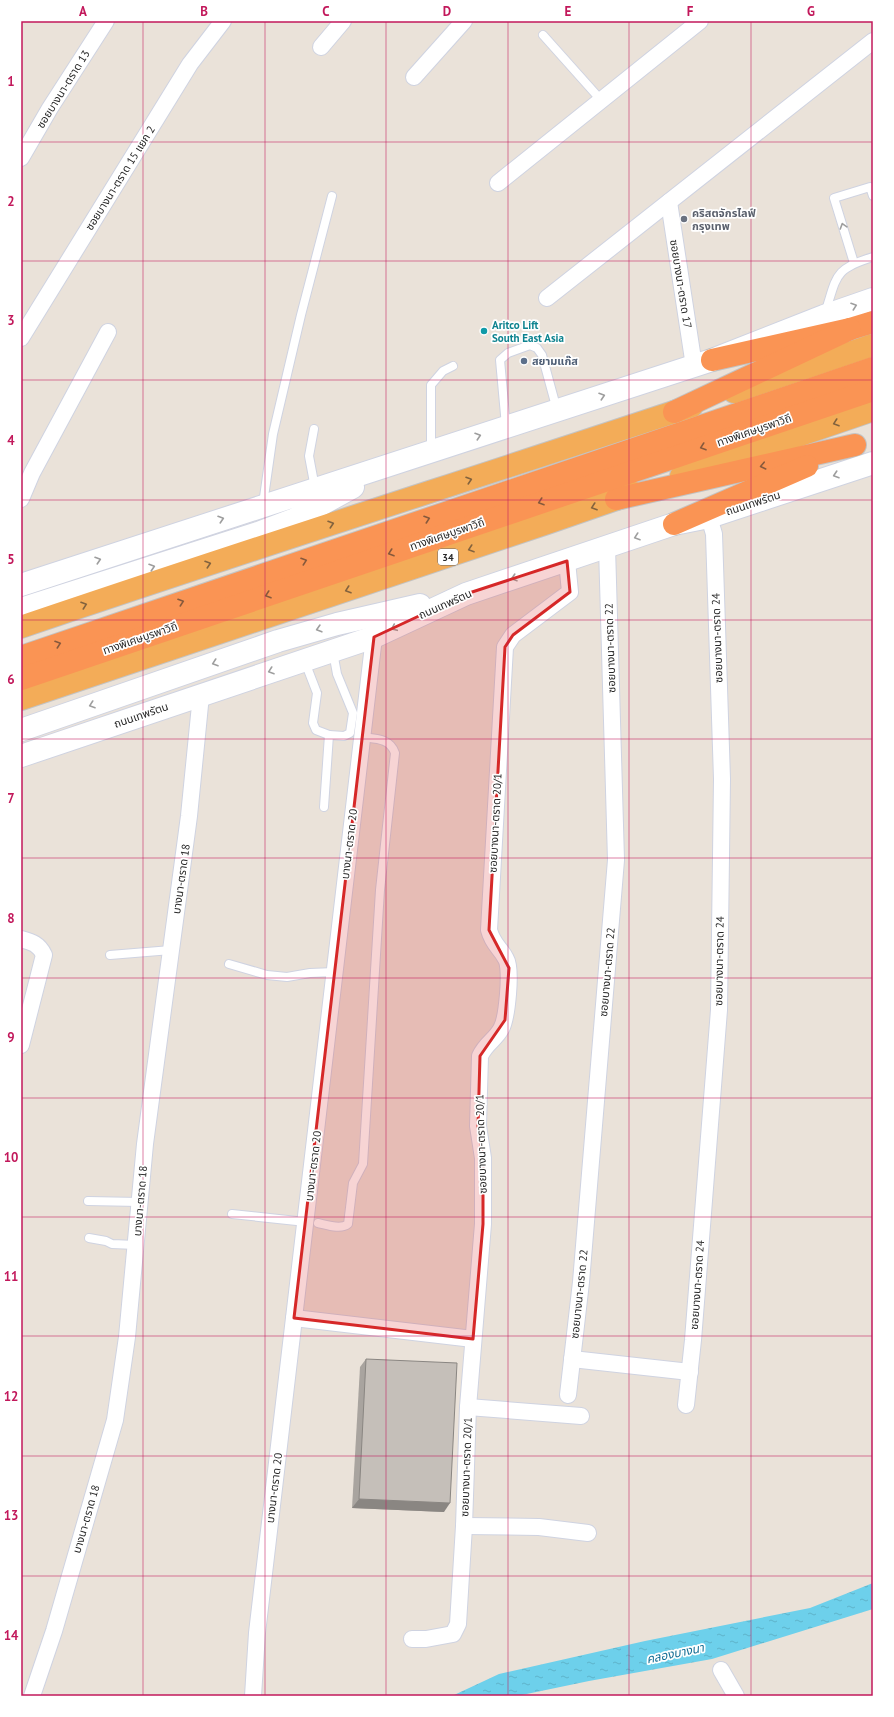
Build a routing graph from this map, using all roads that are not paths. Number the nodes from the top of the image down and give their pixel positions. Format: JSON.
{"nodes":[{"id":1,"x":106,"y":21,"type":"edge"},
{"id":2,"x":223,"y":21,"type":"edge"},
{"id":3,"x":343,"y":21,"type":"edge"},
{"id":4,"x":464,"y":21,"type":"edge"},
{"id":5,"x":700,"y":21,"type":"edge"},
{"id":6,"x":543,"y":35,"type":"dead end"},
{"id":7,"x":873,"y":41,"type":"edge"},
{"id":8,"x":321,"y":47,"type":"dead end"},
{"id":9,"x":414,"y":77,"type":"dead end"},
{"id":10,"x":601,"y":100,"type":"junction"},
{"id":11,"x":21,"y":158,"type":"edge"},
{"id":12,"x":498,"y":183,"type":"dead end"},
{"id":13,"x":332,"y":196,"type":"dead end"},
{"id":14,"x":873,"y":196,"type":"edge"},
{"id":15,"x":669,"y":202,"type":"junction"},
{"id":16,"x":873,"y":257,"type":"edge"},
{"id":17,"x":854,"y":263,"type":"junction"},
{"id":18,"x":547,"y":298,"type":"dead end"},
{"id":19,"x":873,"y":299,"type":"edge"},
{"id":20,"x":824,"y":316,"type":"junction"},
{"id":21,"x":873,"y":322,"type":"edge"},
{"id":22,"x":850,"y":329,"type":"junction"},
{"id":23,"x":108,"y":332,"type":"dead end"},
{"id":24,"x":21,"y":338,"type":"edge"},
{"id":25,"x":873,"y":345,"type":"edge"},
{"id":26,"x":703,"y":363,"type":"junction"},
{"id":27,"x":453,"y":366,"type":"dead end"},
{"id":28,"x":873,"y":368,"type":"edge"},
{"id":29,"x":873,"y":390,"type":"edge"},
{"id":30,"x":873,"y":410,"type":"edge"},
{"id":31,"x":557,"y":411,"type":"junction"},
{"id":32,"x":674,"y":412,"type":"junction"},
{"id":33,"x":506,"y":427,"type":"junction"},
{"id":34,"x":314,"y":429,"type":"dead end"},
{"id":35,"x":864,"y":442,"type":"edge"},
{"id":36,"x":431,"y":451,"type":"junction"},
{"id":37,"x":400,"y":461,"type":"junction"},
{"id":38,"x":873,"y":463,"type":"edge"},
{"id":39,"x":315,"y":489,"type":"junction"},
{"id":40,"x":21,"y":499,"type":"edge"},
{"id":41,"x":616,"y":499,"type":"junction"},
{"id":42,"x":263,"y":505,"type":"junction"},
{"id":43,"x":709,"y":517,"type":"junction"},
{"id":44,"x":674,"y":524,"type":"junction"},
{"id":45,"x":607,"y":547,"type":"junction"},
{"id":46,"x":567,"y":561,"type":"junction"},
{"id":47,"x":21,"y":585,"type":"edge"},
{"id":48,"x":466,"y":594,"type":"junction"},
{"id":49,"x":21,"y":608,"type":"edge"},
{"id":50,"x":21,"y":627,"type":"edge"},
{"id":51,"x":374,"y":637,"type":"junction"},
{"id":52,"x":332,"y":650,"type":"junction"},
{"id":53,"x":21,"y":656,"type":"edge"},
{"id":54,"x":304,"y":660,"type":"junction"},
{"id":55,"x":21,"y":678,"type":"edge"},
{"id":56,"x":201,"y":695,"type":"junction"},
{"id":57,"x":21,"y":699,"type":"edge"},
{"id":58,"x":21,"y":730,"type":"edge"},
{"id":59,"x":329,"y":735,"type":"junction"},
{"id":60,"x":362,"y":737,"type":"junction"},
{"id":61,"x":21,"y":756,"type":"edge"},
{"id":62,"x":324,"y":807,"type":"dead end"},
{"id":63,"x":21,"y":939,"type":"edge"},
{"id":64,"x":171,"y":950,"type":"junction"},
{"id":65,"x":110,"y":955,"type":"dead end"},
{"id":66,"x":229,"y":964,"type":"dead end"},
{"id":67,"x":335,"y":972,"type":"junction"},
{"id":68,"x":21,"y":1045,"type":"edge"},
{"id":69,"x":88,"y":1201,"type":"dead end"},
{"id":70,"x":140,"y":1202,"type":"junction"},
{"id":71,"x":232,"y":1214,"type":"dead end"},
{"id":72,"x":312,"y":1223,"type":"junction"},
{"id":73,"x":89,"y":1238,"type":"dead end"},
{"id":74,"x":136,"y":1245,"type":"junction"},
{"id":75,"x":294,"y":1318,"type":"junction"},
{"id":76,"x":473,"y":1339,"type":"junction"},
{"id":77,"x":572,"y":1359,"type":"junction"},
{"id":78,"x":690,"y":1372,"type":"junction"},
{"id":79,"x":568,"y":1395,"type":"dead end"},
{"id":80,"x":686,"y":1405,"type":"dead end"},
{"id":81,"x":468,"y":1407,"type":"junction"},
{"id":82,"x":581,"y":1416,"type":"dead end"},
{"id":83,"x":464,"y":1526,"type":"junction"},
{"id":84,"x":588,"y":1533,"type":"dead end"},
{"id":85,"x":412,"y":1639,"type":"dead end"},
{"id":86,"x":721,"y":1670,"type":"dead end"},
{"id":87,"x":21,"y":1695,"type":"edge"},
{"id":88,"x":32,"y":1696,"type":"edge"},
{"id":89,"x":253,"y":1696,"type":"edge"},
{"id":90,"x":736,"y":1696,"type":"edge"}],
"edges":[{"from":1,"to":11,"type":"street","name":"ซอยบางนา-ตราด 13"},
{"from":2,"to":24,"type":"street","name":"ซอยบางนา-ตราด 15 แยก 2"},
{"from":3,"to":8,"type":"street"},
{"from":4,"to":9,"type":"street"},
{"from":5,"to":10,"type":"street"},
{"from":6,"to":10,"type":"lane"},
{"from":7,"to":15,"type":"street"},
{"from":10,"to":12,"type":"street"},
{"from":13,"to":42,"type":"lane"},
{"from":17,"to":14,"type":"lane","one_way":true},
{"from":15,"to":18,"type":"street"},
{"from":15,"to":26,"type":"street","name":"ซอยบางนา-ตราด 17"},
{"from":16,"to":17,"type":"lane"},
{"from":17,"to":20,"type":"lane"},
{"from":20,"to":19,"type":"main road","one_way":true},
{"from":20,"to":26,"type":"main road"},
{"from":21,"to":22,"type":"highway"},
{"from":22,"to":26,"type":"highway"},
{"from":22,"to":32,"type":"highway"},
{"from":23,"to":40,"type":"street"},
{"from":25,"to":32,"type":"highway"},
{"from":31,"to":26,"type":"main road","one_way":true},
{"from":27,"to":36,"type":"lane"},
{"from":53,"to":28,"type":"highway","name":"ทางพิเศษบูรพาวิถี","one_way":true},
{"from":29,"to":55,"type":"highway","name":"ทางพิเศษบูรพาวิถี","one_way":true},
{"from":30,"to":41,"type":"highway","number":"34","one_way":true},
{"from":31,"to":33,"type":"main road"},
{"from":31,"to":33,"type":"lane"},
{"from":50,"to":32,"type":"highway","one_way":true},
{"from":36,"to":33,"type":"main road","one_way":true},
{"from":34,"to":39,"type":"lane"},
{"from":35,"to":41,"type":"highway","one_way":true},
{"from":35,"to":44,"type":"highway"},
{"from":36,"to":37,"type":"main road"},
{"from":37,"to":39,"type":"main road"},
{"from":49,"to":37,"type":"main road","one_way":true},
{"from":38,"to":43,"type":"main road","name":"ถนนเทพรัตน","one_way":true},
{"from":39,"to":42,"type":"main road"},
{"from":41,"to":57,"type":"highway","number":"34","one_way":true},
{"from":47,"to":42,"type":"main road","one_way":true},
{"from":43,"to":44,"type":"main road","name":"ถนนเทพรัตน"},
{"from":43,"to":78,"type":"street","name":"ซอยบางนา-ตราด 24"},
{"from":44,"to":45,"type":"main road","name":"ถนนเทพรัตน","one_way":true},
{"from":45,"to":46,"type":"main road","name":"ถนนเทพรัตน"},
{"from":45,"to":77,"type":"street","name":"ซอยบางนา-ตราด 22"},
{"from":46,"to":48,"type":"main road","name":"ถนนเทพรัตน","one_way":true},
{"from":46,"to":76,"type":"street","name":"ซอยบางนา-ตราด 20/1"},
{"from":48,"to":51,"type":"main road","name":"ถนนเทพรัตน","one_way":true},
{"from":48,"to":58,"type":"main road","one_way":true},
{"from":51,"to":52,"type":"main road","name":"ถนนเทพรัตน"},
{"from":51,"to":60,"type":"street","name":"บางนา-ตราด 20"},
{"from":52,"to":54,"type":"main road","name":"ถนนเทพรัตน"},
{"from":52,"to":59,"type":"lane"},
{"from":54,"to":56,"type":"main road","name":"ถนนเทพรัตน","one_way":true},
{"from":54,"to":59,"type":"lane"},
{"from":56,"to":61,"type":"main road","name":"ถนนเทพรัตน"},
{"from":56,"to":64,"type":"street","name":"บางนา-ตราด 18"},
{"from":59,"to":62,"type":"lane"},
{"from":60,"to":67,"type":"street","name":"บางนา-ตราด 20"},
{"from":60,"to":72,"type":"lane"},
{"from":63,"to":68,"type":"street"},
{"from":64,"to":65,"type":"lane"},
{"from":64,"to":70,"type":"street","name":"บางนา-ตราด 18"},
{"from":66,"to":67,"type":"lane"},
{"from":67,"to":72,"type":"street","name":"บางนา-ตราด 20"},
{"from":69,"to":70,"type":"lane"},
{"from":70,"to":74,"type":"street","name":"บางนา-ตราด 18"},
{"from":71,"to":72,"type":"lane"},
{"from":72,"to":75,"type":"street","name":"บางนา-ตราด 20"},
{"from":73,"to":74,"type":"lane"},
{"from":74,"to":88,"type":"street","name":"บางนา-ตราด 18"},
{"from":75,"to":76,"type":"street"},
{"from":75,"to":89,"type":"street","name":"บางนา-ตราด 20"},
{"from":76,"to":81,"type":"street","name":"ซอยบางนา-ตราด 20/1"},
{"from":77,"to":78,"type":"street"},
{"from":77,"to":79,"type":"street","name":"ซอยบางนา-ตราด 22"},
{"from":78,"to":80,"type":"street","name":"ซอยบางนา-ตราด 24"},
{"from":81,"to":82,"type":"street"},
{"from":81,"to":83,"type":"street","name":"ซอยบางนา-ตราด 20/1"},
{"from":83,"to":84,"type":"street"},
{"from":83,"to":85,"type":"street","name":"ซอยบางนา-ตราด 20/1"},
{"from":86,"to":90,"type":"street"},
{"from":87,"to":88,"type":"lane"}]}
